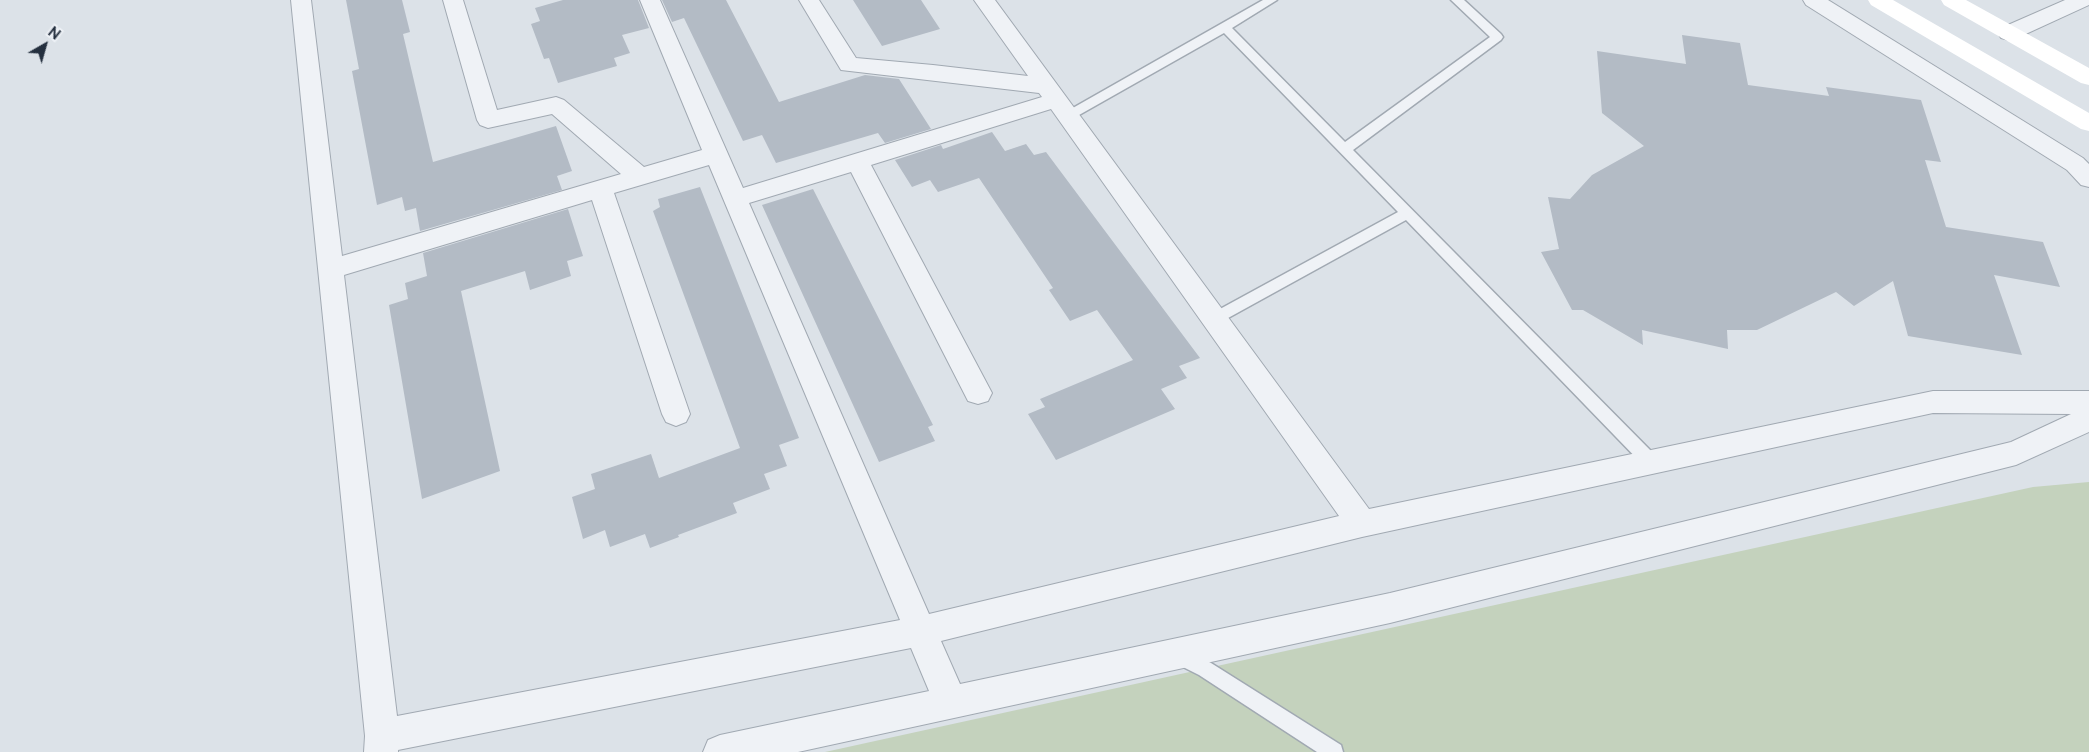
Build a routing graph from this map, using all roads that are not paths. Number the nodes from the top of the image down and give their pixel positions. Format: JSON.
{"nodes":[{"id":1,"x":302,"y":0,"type":"edge"},
{"id":2,"x":453,"y":0,"type":"edge"},
{"id":3,"x":650,"y":0,"type":"edge"},
{"id":4,"x":809,"y":0,"type":"edge"},
{"id":5,"x":984,"y":0,"type":"edge"},
{"id":6,"x":1271,"y":0,"type":"edge"},
{"id":7,"x":1457,"y":0,"type":"edge"},
{"id":8,"x":1813,"y":0,"type":"edge"},
{"id":9,"x":1878,"y":0,"type":"edge"},
{"id":10,"x":1951,"y":0,"type":"edge"},
{"id":11,"x":2082,"y":0,"type":"edge"},
{"id":12,"x":1225,"y":27,"type":"junction"},
{"id":13,"x":2009,"y":33,"type":"junction"},
{"id":14,"x":2089,"y":78,"type":"edge"},
{"id":15,"x":1056,"y":100,"type":"junction"},
{"id":16,"x":2089,"y":123,"type":"edge"},
{"id":17,"x":1345,"y":149,"type":"junction"},
{"id":18,"x":716,"y":154,"type":"junction"},
{"id":19,"x":857,"y":161,"type":"junction"},
{"id":20,"x":640,"y":177,"type":"junction"},
{"id":21,"x":2089,"y":179,"type":"edge"},
{"id":22,"x":601,"y":189,"type":"junction"},
{"id":23,"x":735,"y":199,"type":"junction"},
{"id":24,"x":1408,"y":213,"type":"junction"},
{"id":25,"x":331,"y":269,"type":"junction"},
{"id":26,"x":1214,"y":319,"type":"junction"},
{"id":27,"x":978,"y":393,"type":"dead end"},
{"id":28,"x":2089,"y":403,"type":"edge"},
{"id":29,"x":676,"y":414,"type":"dead end"},
{"id":30,"x":2089,"y":419,"type":"edge"},
{"id":31,"x":1652,"y":463,"type":"junction"},
{"id":32,"x":1362,"y":524,"type":"junction"},
{"id":33,"x":920,"y":631,"type":"junction"},
{"id":34,"x":1175,"y":654,"type":"junction"},
{"id":35,"x":951,"y":703,"type":"junction"},
{"id":36,"x":382,"y":744,"type":"edge"},
{"id":37,"x":720,"y":752,"type":"edge"},
{"id":38,"x":1334,"y":752,"type":"edge"}],
"edges":[{"from":1,"to":25,"type":"street"},
{"from":2,"to":20,"type":"street"},
{"from":3,"to":18,"type":"street"},
{"from":4,"to":15,"type":"street"},
{"from":5,"to":15,"type":"street"},
{"from":6,"to":12,"type":"lane"},
{"from":7,"to":17,"type":"lane"},
{"from":8,"to":21,"type":"street"},
{"from":9,"to":16,"type":"main road"},
{"from":10,"to":13,"type":"main road"},
{"from":11,"to":13,"type":"street"},
{"from":12,"to":15,"type":"lane"},
{"from":12,"to":17,"type":"lane"},
{"from":13,"to":14,"type":"main road"},
{"from":15,"to":19,"type":"street"},
{"from":15,"to":26,"type":"street"},
{"from":17,"to":24,"type":"lane"},
{"from":18,"to":20,"type":"street"},
{"from":18,"to":23,"type":"street"},
{"from":19,"to":23,"type":"street"},
{"from":19,"to":27,"type":"street"},
{"from":20,"to":22,"type":"street"},
{"from":22,"to":25,"type":"street"},
{"from":22,"to":29,"type":"street"},
{"from":23,"to":33,"type":"street"},
{"from":24,"to":26,"type":"lane"},
{"from":24,"to":31,"type":"lane"},
{"from":25,"to":36,"type":"street"},
{"from":26,"to":32,"type":"street"},
{"from":28,"to":31,"type":"street"},
{"from":30,"to":34,"type":"street"},
{"from":31,"to":32,"type":"street"},
{"from":32,"to":33,"type":"street"},
{"from":33,"to":35,"type":"street"},
{"from":33,"to":36,"type":"street"},
{"from":34,"to":35,"type":"street"},
{"from":34,"to":38,"type":"lane"},
{"from":35,"to":37,"type":"street"}]}
